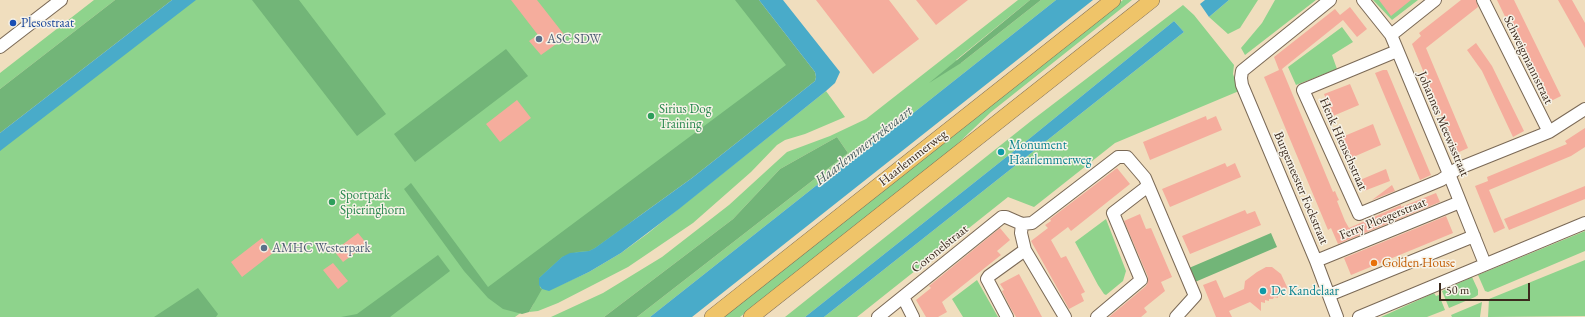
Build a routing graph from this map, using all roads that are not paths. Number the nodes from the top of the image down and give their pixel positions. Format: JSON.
{"nodes":[{"id":1,"x":61,"y":0,"type":"edge"},
{"id":2,"x":1113,"y":0,"type":"edge"},
{"id":3,"x":1152,"y":0,"type":"edge"},
{"id":4,"x":1330,"y":0,"type":"edge"},
{"id":5,"x":1363,"y":0,"type":"edge"},
{"id":6,"x":1435,"y":0,"type":"edge"},
{"id":7,"x":1483,"y":0,"type":"edge"},
{"id":8,"x":1391,"y":35,"type":"junction"},
{"id":9,"x":0,"y":47,"type":"edge"},
{"id":10,"x":1397,"y":51,"type":"junction"},
{"id":11,"x":1585,"y":109,"type":"edge"},
{"id":12,"x":1549,"y":132,"type":"junction"},
{"id":13,"x":1449,"y":174,"type":"junction"},
{"id":14,"x":1148,"y":186,"type":"junction"},
{"id":15,"x":1460,"y":202,"type":"junction"},
{"id":16,"x":1585,"y":223,"type":"edge"},
{"id":17,"x":1022,"y":224,"type":"junction"},
{"id":18,"x":1474,"y":236,"type":"junction"},
{"id":19,"x":1025,"y":250,"type":"junction"},
{"id":20,"x":1316,"y":261,"type":"junction"},
{"id":21,"x":1485,"y":264,"type":"junction"},
{"id":22,"x":1329,"y":295,"type":"junction"},
{"id":23,"x":903,"y":297,"type":"junction"},
{"id":24,"x":712,"y":317,"type":"edge"},
{"id":25,"x":751,"y":317,"type":"edge"},
{"id":26,"x":878,"y":317,"type":"edge"},
{"id":27,"x":913,"y":317,"type":"edge"},
{"id":28,"x":1006,"y":317,"type":"edge"},
{"id":29,"x":1065,"y":317,"type":"edge"},
{"id":30,"x":1096,"y":317,"type":"edge"},
{"id":31,"x":1176,"y":317,"type":"edge"},
{"id":32,"x":1337,"y":317,"type":"edge"},
{"id":33,"x":1359,"y":317,"type":"edge"}],
"edges":[{"from":1,"to":9,"type":"street"},
{"from":2,"to":24,"type":"main road","name":"Haarlemmerweg"},
{"from":3,"to":25,"type":"main road","name":"Haarlemmerweg"},
{"from":4,"to":20,"type":"street","name":"Burgemeester Fockstraat"},
{"from":5,"to":8,"type":"street","name":"Johannes Meewisstraat"},
{"from":6,"to":8,"type":"street"},
{"from":7,"to":12,"type":"street","name":"Schweigmannstraat"},
{"from":8,"to":10,"type":"street","name":"Johannes Meewisstraat"},
{"from":10,"to":13,"type":"street","name":"Johannes Meewisstraat"},
{"from":10,"to":13,"type":"street","name":"Henk Hienschstraat"},
{"from":11,"to":12,"type":"street"},
{"from":12,"to":13,"type":"street"},
{"from":13,"to":15,"type":"street","name":"Johannes Meewisstraat"},
{"from":14,"to":17,"type":"street"},
{"from":14,"to":30,"type":"street"},
{"from":14,"to":31,"type":"street"},
{"from":15,"to":18,"type":"street","name":"Johannes Meewisstraat"},
{"from":15,"to":20,"type":"street","name":"Ferry Ploegerstraat"},
{"from":16,"to":21,"type":"street"},
{"from":17,"to":19,"type":"street"},
{"from":17,"to":23,"type":"street","name":"Coronelstraat"},
{"from":18,"to":21,"type":"street","name":"Johannes Meewisstraat"},
{"from":18,"to":22,"type":"street"},
{"from":19,"to":28,"type":"street"},
{"from":19,"to":29,"type":"street"},
{"from":20,"to":22,"type":"street","name":"Burgemeester Fockstraat"},
{"from":21,"to":33,"type":"street"},
{"from":22,"to":32,"type":"street","name":"Burgemeester Fockstraat"},
{"from":23,"to":26,"type":"street","name":"Coronelstraat"},
{"from":23,"to":27,"type":"street"}]}
